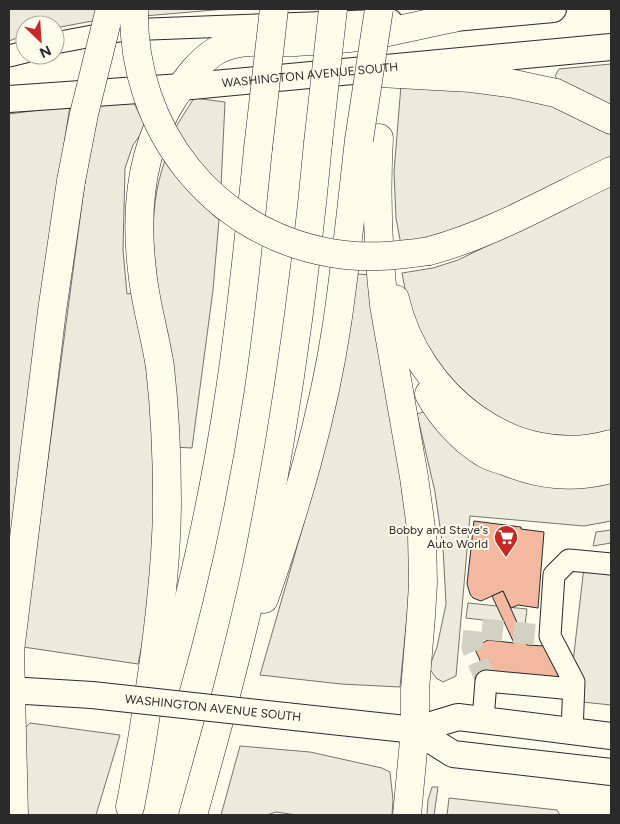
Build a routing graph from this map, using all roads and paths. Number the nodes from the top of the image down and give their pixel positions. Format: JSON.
{"nodes":[{"id":1,"x":110,"y":9,"type":"edge"},
{"id":2,"x":134,"y":9,"type":"edge"},
{"id":3,"x":333,"y":9,"type":"edge"},
{"id":4,"x":379,"y":9,"type":"edge"},
{"id":5,"x":386,"y":9,"type":"edge"},
{"id":6,"x":553,"y":9,"type":"edge"},
{"id":7,"x":281,"y":16,"type":"edge"},
{"id":8,"x":454,"y":18,"type":"junction"},
{"id":9,"x":65,"y":42,"type":"edge"},
{"id":10,"x":611,"y":47,"type":"edge"},
{"id":11,"x":361,"y":72,"type":"junction"},
{"id":12,"x":181,"y":87,"type":"junction"},
{"id":13,"x":9,"y":99,"type":"edge"},
{"id":14,"x":611,"y":120,"type":"edge"},
{"id":15,"x":369,"y":139,"type":"junction"},
{"id":16,"x":602,"y":175,"type":"edge"},
{"id":17,"x":380,"y":233,"type":"junction"},
{"id":18,"x":399,"y":314,"type":"junction"},
{"id":19,"x":611,"y":444,"type":"edge"},
{"id":20,"x":611,"y":469,"type":"edge"},
{"id":21,"x":611,"y":564,"type":"edge"},
{"id":22,"x":9,"y":689,"type":"edge"},
{"id":23,"x":573,"y":689,"type":"junction"},
{"id":24,"x":483,"y":720,"type":"junction"},
{"id":25,"x":415,"y":730,"type":"junction"},
{"id":26,"x":572,"y":732,"type":"junction"},
{"id":27,"x":611,"y":736,"type":"edge"},
{"id":28,"x":208,"y":761,"type":"junction"},
{"id":29,"x":611,"y":772,"type":"edge"},
{"id":30,"x":129,"y":811,"type":"edge"},
{"id":31,"x":14,"y":815,"type":"edge"},
{"id":32,"x":193,"y":815,"type":"edge"},
{"id":33,"x":407,"y":815,"type":"edge"}],
"edges":[{"from":1,"to":22,"type":"highway","bridge":true},
{"from":2,"to":16,"type":"highway","bridge":true},
{"from":3,"to":28,"type":"highway","bridge":true},
{"from":4,"to":15,"type":"highway","bridge":true},
{"from":5,"to":15,"type":"highway"},
{"from":6,"to":8,"type":"main road"},
{"from":7,"to":8,"type":"street"},
{"from":7,"to":9,"type":"street"},
{"from":7,"to":30,"type":"highway","bridge":true},
{"from":8,"to":12,"type":"highway"},
{"from":10,"to":11,"type":"main road","name":"WASHINGTON AVENUE SOUTH"},
{"from":11,"to":12,"type":"main road","name":"WASHINGTON AVENUE SOUTH"},
{"from":11,"to":14,"type":"highway"},
{"from":12,"to":13,"type":"main road","name":"WASHINGTON AVENUE SOUTH"},
{"from":12,"to":30,"type":"highway"},
{"from":15,"to":17,"type":"highway"},
{"from":15,"to":28,"type":"highway"},
{"from":17,"to":18,"type":"highway"},
{"from":17,"to":25,"type":"highway"},
{"from":18,"to":19,"type":"highway"},
{"from":18,"to":20,"type":"highway"},
{"from":21,"to":23,"type":"street"},
{"from":22,"to":25,"type":"main road","name":"WASHINGTON AVENUE SOUTH","bridge":true},
{"from":22,"to":31,"type":"highway"},
{"from":23,"to":24,"type":"street"},
{"from":23,"to":26,"type":"street"},
{"from":24,"to":25,"type":"main road","name":"WASHINGTON AVENUE SOUTH"},
{"from":24,"to":26,"type":"main road","name":"WASHINGTON AVENUE SOUTH"},
{"from":25,"to":29,"type":"main road","name":"WASHINGTON AVENUE SOUTH"},
{"from":25,"to":33,"type":"highway"},
{"from":26,"to":27,"type":"main road","name":"WASHINGTON AVENUE SOUTH"},
{"from":28,"to":32,"type":"highway"}]}
